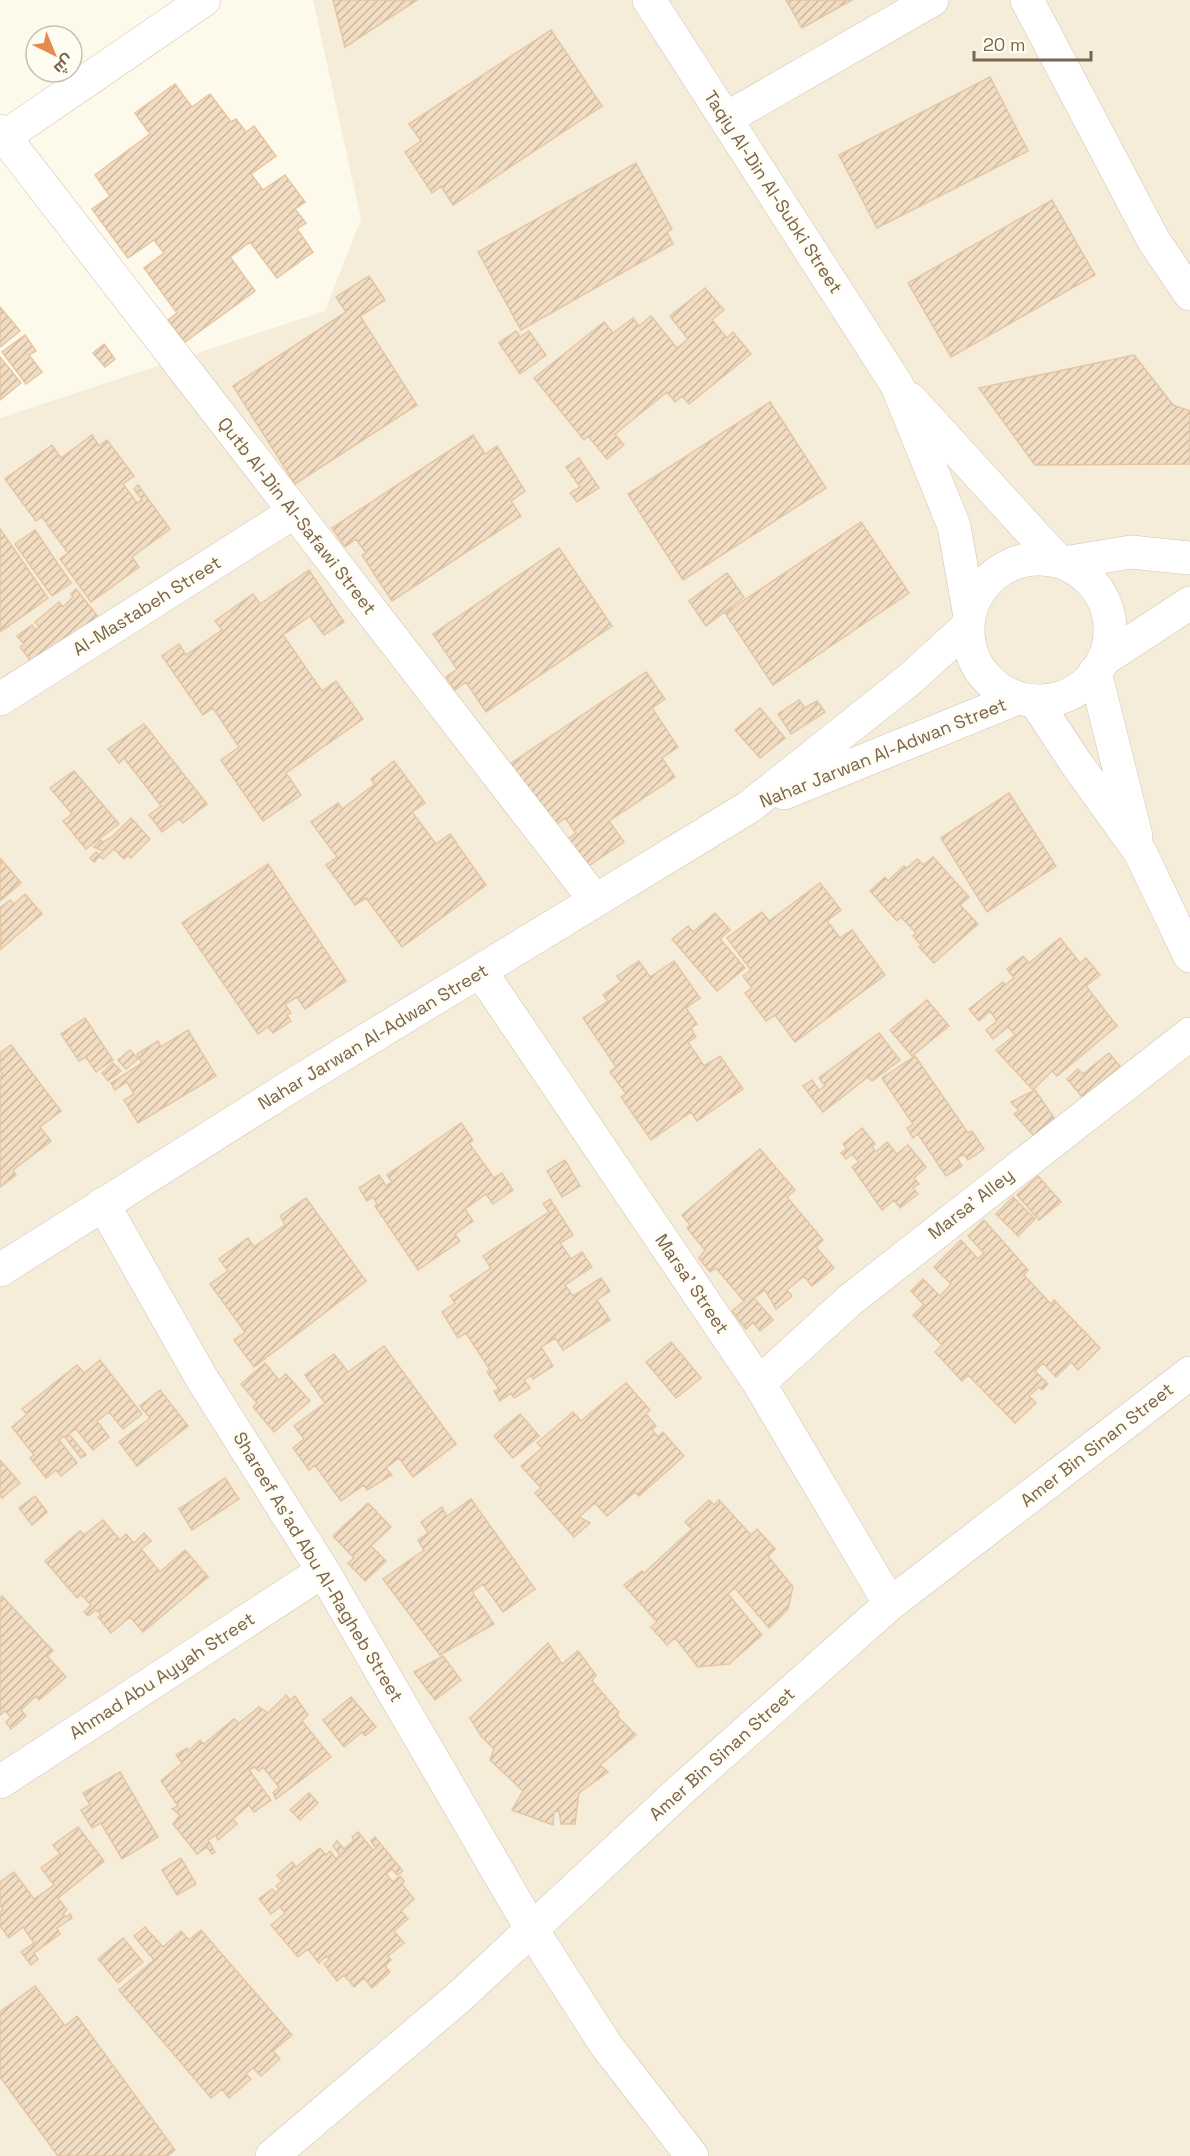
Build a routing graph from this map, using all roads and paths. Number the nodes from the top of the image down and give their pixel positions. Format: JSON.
{"nodes":[{"id":1,"x":204,"y":0,"type":"edge"},
{"id":2,"x":649,"y":0,"type":"edge"},
{"id":3,"x":932,"y":0,"type":"edge"},
{"id":4,"x":1027,"y":0,"type":"edge"},
{"id":5,"x":727,"y":118,"type":"junction"},
{"id":6,"x":2,"y":136,"type":"edge"},
{"id":7,"x":1190,"y":294,"type":"edge"},
{"id":8,"x":897,"y":385,"type":"junction"},
{"id":9,"x":294,"y":512,"type":"junction"},
{"id":10,"x":1190,"y":558,"type":"edge"},
{"id":11,"x":1060,"y":562,"type":"junction"},
{"id":12,"x":1190,"y":603,"type":"edge"},
{"id":13,"x":968,"y":619,"type":"junction"},
{"id":14,"x":1099,"y":666,"type":"junction"},
{"id":15,"x":0,"y":699,"type":"edge"},
{"id":16,"x":1027,"y":700,"type":"junction"},
{"id":17,"x":749,"y":807,"type":"junction"},
{"id":18,"x":1140,"y":852,"type":"junction"},
{"id":19,"x":595,"y":900,"type":"junction"},
{"id":20,"x":1190,"y":956,"type":"edge"},
{"id":21,"x":481,"y":972,"type":"junction"},
{"id":22,"x":1190,"y":1034,"type":"edge"},
{"id":23,"x":103,"y":1204,"type":"junction"},
{"id":24,"x":0,"y":1270,"type":"edge"},
{"id":25,"x":1190,"y":1373,"type":"edge"},
{"id":26,"x":759,"y":1383,"type":"junction"},
{"id":27,"x":323,"y":1570,"type":"junction"},
{"id":28,"x":890,"y":1604,"type":"junction"},
{"id":29,"x":0,"y":1782,"type":"edge"},
{"id":30,"x":532,"y":1930,"type":"junction"},
{"id":31,"x":272,"y":2156,"type":"edge"},
{"id":32,"x":692,"y":2156,"type":"edge"}],
"edges":[{"from":1,"to":6,"type":"street"},
{"from":2,"to":5,"type":"street","name":"Taqiy Al-Din Al-Subki Street"},
{"from":3,"to":5,"type":"street"},
{"from":4,"to":7,"type":"street"},
{"from":5,"to":8,"type":"street","name":"Taqiy Al-Din Al-Subki Street"},
{"from":6,"to":9,"type":"street","name":"Qutb Al-Din Al-Safawi Street"},
{"from":8,"to":11,"type":"street","name":"Taqiy Al-Din Al-Subki Street"},
{"from":8,"to":13,"type":"street","name":"Taqiy Al-Din Al-Subki Street"},
{"from":9,"to":15,"type":"street","name":"Al-Mastabeh Street"},
{"from":9,"to":19,"type":"street","name":"Qutb Al-Din Al-Safawi Street"},
{"from":10,"to":11,"type":"street"},
{"from":11,"to":13,"type":"street"},
{"from":11,"to":14,"type":"street"},
{"from":12,"to":14,"type":"street"},
{"from":13,"to":16,"type":"street"},
{"from":13,"to":17,"type":"street","name":"Nahar Jarwan Al-Adwan Street"},
{"from":14,"to":16,"type":"street"},
{"from":14,"to":18,"type":"street"},
{"from":16,"to":17,"type":"street","name":"Nahar Jarwan Al-Adwan Street"},
{"from":16,"to":18,"type":"street"},
{"from":17,"to":19,"type":"street","name":"Nahar Jarwan Al-Adwan Street"},
{"from":18,"to":20,"type":"street"},
{"from":19,"to":21,"type":"street","name":"Nahar Jarwan Al-Adwan Street"},
{"from":21,"to":23,"type":"street","name":"Nahar Jarwan Al-Adwan Street"},
{"from":21,"to":26,"type":"street","name":"Marsa' Street"},
{"from":22,"to":26,"type":"street","name":"Marsa' Alley"},
{"from":23,"to":24,"type":"street","name":"Nahar Jarwan Al-Adwan Street"},
{"from":23,"to":27,"type":"street","name":"Shareef As'ad Abu Al-Ragheb Street"},
{"from":25,"to":28,"type":"street","name":"Amer Bin Sinan Street"},
{"from":26,"to":28,"type":"street","name":"Marsa' Street"},
{"from":27,"to":29,"type":"street","name":"Ahmad Abu Ayyah Street"},
{"from":27,"to":30,"type":"street","name":"Shareef As'ad Abu Al-Ragheb Street"},
{"from":28,"to":30,"type":"street","name":"Amer Bin Sinan Street"},
{"from":30,"to":31,"type":"street","name":"Amer Bin Sinan Street"},
{"from":30,"to":32,"type":"street","name":"Shareef As'ad Abu Al-Ragheb Street"}]}
